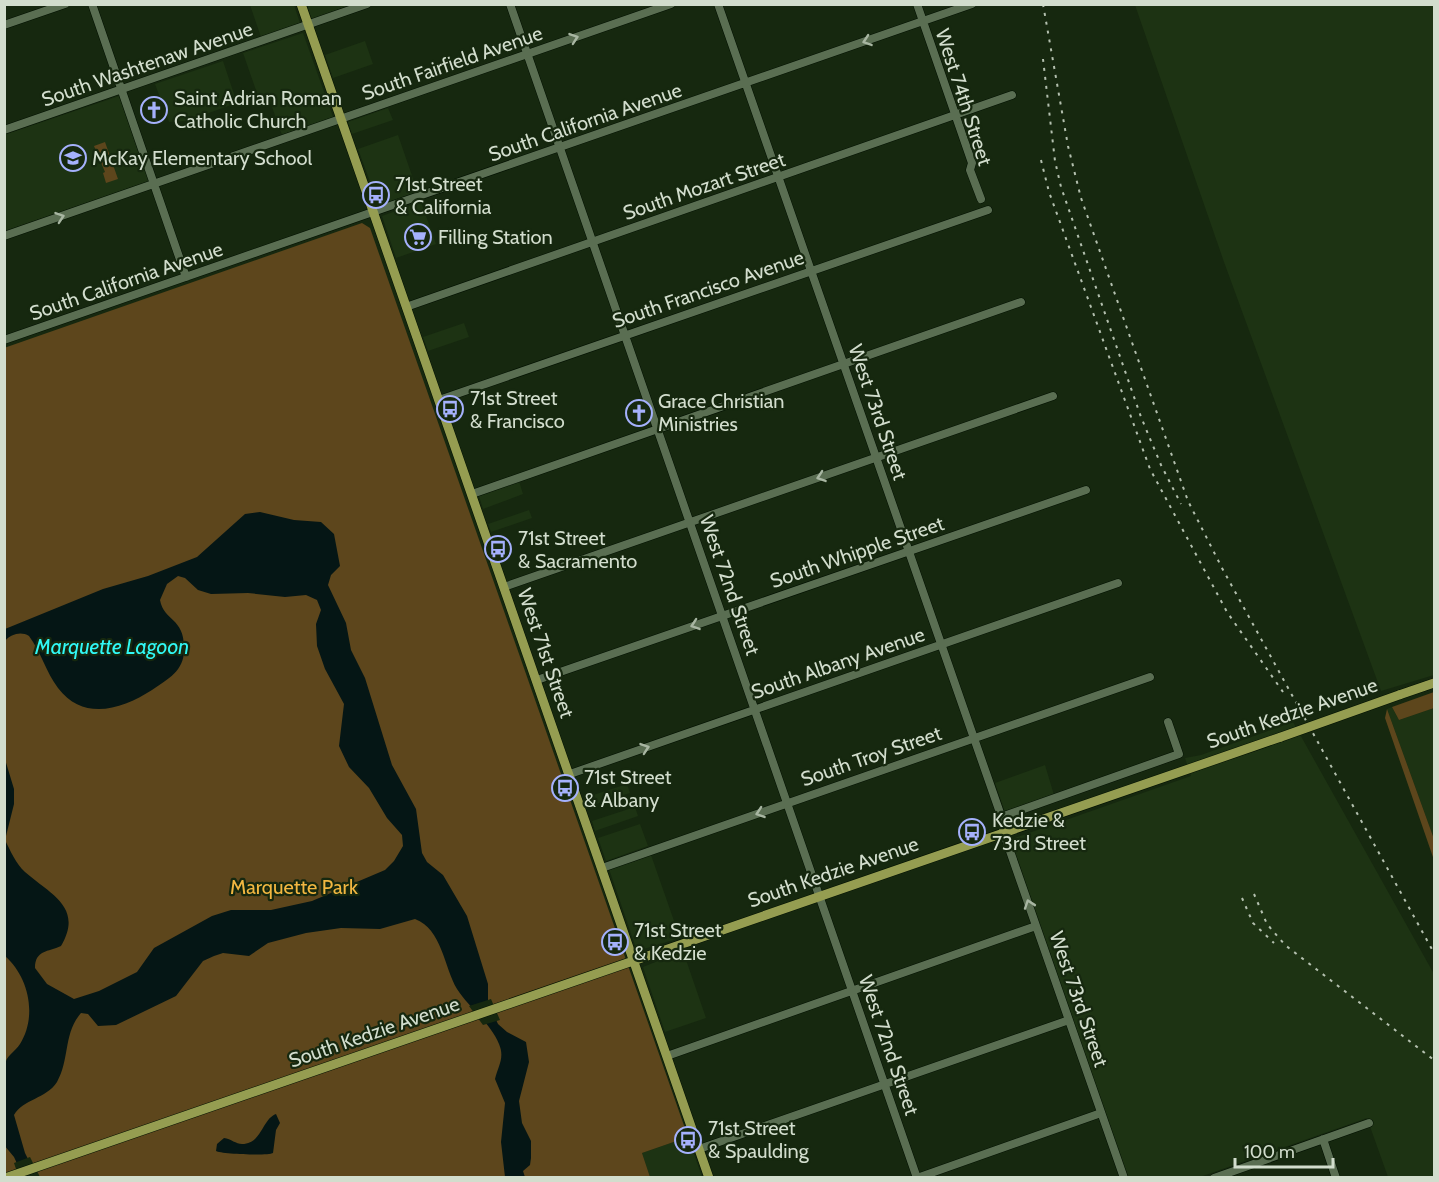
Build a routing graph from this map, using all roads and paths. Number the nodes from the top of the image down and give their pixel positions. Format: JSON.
{"nodes":[{"id":1,"x":65,"y":4,"type":"edge"},
{"id":2,"x":92,"y":4,"type":"edge"},
{"id":3,"x":300,"y":4,"type":"edge"},
{"id":4,"x":367,"y":4,"type":"edge"},
{"id":5,"x":510,"y":4,"type":"edge"},
{"id":6,"x":671,"y":4,"type":"edge"},
{"id":7,"x":718,"y":4,"type":"edge"},
{"id":8,"x":917,"y":4,"type":"edge"},
{"id":9,"x":972,"y":4,"type":"edge"},
{"id":10,"x":923,"y":22,"type":"junction"},
{"id":11,"x":308,"y":25,"type":"junction"},
{"id":12,"x":4,"y":26,"type":"edge"},
{"id":13,"x":527,"y":54,"type":"junction"},
{"id":14,"x":746,"y":83,"type":"junction"},
{"id":15,"x":121,"y":90,"type":"junction"},
{"id":16,"x":1012,"y":95,"type":"dead end"},
{"id":17,"x":955,"y":115,"type":"junction"},
{"id":18,"x":340,"y":119,"type":"junction"},
{"id":19,"x":4,"y":130,"type":"edge"},
{"id":20,"x":560,"y":148,"type":"junction"},
{"id":21,"x":778,"y":177,"type":"junction"},
{"id":22,"x":154,"y":184,"type":"junction"},
{"id":23,"x":981,"y":199,"type":"dead end"},
{"id":24,"x":988,"y":210,"type":"dead end"},
{"id":25,"x":373,"y":213,"type":"junction"},
{"id":26,"x":4,"y":236,"type":"edge"},
{"id":27,"x":593,"y":242,"type":"junction"},
{"id":28,"x":811,"y":270,"type":"junction"},
{"id":29,"x":186,"y":277,"type":"junction"},
{"id":30,"x":1021,"y":302,"type":"dead end"},
{"id":31,"x":406,"y":307,"type":"junction"},
{"id":32,"x":625,"y":335,"type":"junction"},
{"id":33,"x":4,"y":340,"type":"edge"},
{"id":34,"x":843,"y":364,"type":"junction"},
{"id":35,"x":1053,"y":396,"type":"dead end"},
{"id":36,"x":439,"y":400,"type":"junction"},
{"id":37,"x":658,"y":429,"type":"junction"},
{"id":38,"x":876,"y":457,"type":"junction"},
{"id":39,"x":1086,"y":490,"type":"dead end"},
{"id":40,"x":472,"y":494,"type":"junction"},
{"id":41,"x":690,"y":522,"type":"junction"},
{"id":42,"x":909,"y":551,"type":"junction"},
{"id":43,"x":1118,"y":583,"type":"dead end"},
{"id":44,"x":504,"y":587,"type":"junction"},
{"id":45,"x":723,"y":615,"type":"junction"},
{"id":46,"x":941,"y":645,"type":"junction"},
{"id":47,"x":1150,"y":676,"type":"dead end"},
{"id":48,"x":537,"y":680,"type":"junction"},
{"id":49,"x":1434,"y":683,"type":"edge"},
{"id":50,"x":756,"y":710,"type":"junction"},
{"id":51,"x":1168,"y":722,"type":"dead end"},
{"id":52,"x":974,"y":738,"type":"junction"},
{"id":53,"x":570,"y":774,"type":"junction"},
{"id":54,"x":788,"y":803,"type":"junction"},
{"id":55,"x":1001,"y":817,"type":"junction"},
{"id":56,"x":1004,"y":831,"type":"junction"},
{"id":57,"x":602,"y":868,"type":"junction"},
{"id":58,"x":820,"y":895,"type":"junction"},
{"id":59,"x":1036,"y":926,"type":"junction"},
{"id":60,"x":634,"y":961,"type":"junction"},
{"id":61,"x":853,"y":990,"type":"junction"},
{"id":62,"x":1069,"y":1020,"type":"junction"},
{"id":63,"x":667,"y":1056,"type":"junction"},
{"id":64,"x":885,"y":1084,"type":"junction"},
{"id":65,"x":1101,"y":1113,"type":"junction"},
{"id":66,"x":1369,"y":1123,"type":"dead end"},
{"id":67,"x":1323,"y":1139,"type":"junction"},
{"id":68,"x":699,"y":1149,"type":"junction"},
{"id":69,"x":1230,"y":1175,"type":"edge"},
{"id":70,"x":8,"y":1177,"type":"edge"},
{"id":71,"x":917,"y":1177,"type":"edge"},
{"id":72,"x":709,"y":1178,"type":"edge"},
{"id":73,"x":1124,"y":1178,"type":"edge"},
{"id":74,"x":1214,"y":1178,"type":"edge"},
{"id":75,"x":1336,"y":1178,"type":"edge"}],
"edges":[{"from":1,"to":12,"type":"street"},
{"from":2,"to":15,"type":"street"},
{"from":3,"to":11,"type":"main road","name":"West 71st Street"},
{"from":4,"to":11,"type":"street","name":"South Washtenaw Avenue"},
{"from":5,"to":13,"type":"street","name":"West 72nd Street"},
{"from":13,"to":6,"type":"street","name":"South Fairfield Avenue","one_way":true},
{"from":7,"to":14,"type":"street","name":"West 73rd Street"},
{"from":8,"to":10,"type":"street","name":"West 74th Street"},
{"from":9,"to":10,"type":"street","name":"South California Avenue"},
{"from":10,"to":14,"type":"street","name":"South California Avenue","one_way":true},
{"from":10,"to":17,"type":"street","name":"West 74th Street"},
{"from":11,"to":15,"type":"street","name":"South Washtenaw Avenue"},
{"from":11,"to":18,"type":"main road","name":"West 71st Street"},
{"from":13,"to":18,"type":"street","name":"South Fairfield Avenue"},
{"from":13,"to":20,"type":"street","name":"West 72nd Street"},
{"from":14,"to":20,"type":"street","name":"South California Avenue"},
{"from":14,"to":21,"type":"street","name":"West 73rd Street"},
{"from":15,"to":19,"type":"street","name":"South Washtenaw Avenue"},
{"from":15,"to":22,"type":"street"},
{"from":16,"to":17,"type":"street","name":"South Mozart Street"},
{"from":17,"to":21,"type":"street","name":"South Mozart Street"},
{"from":17,"to":23,"type":"street","name":"West 74th Street"},
{"from":18,"to":22,"type":"street","name":"South Fairfield Avenue"},
{"from":18,"to":25,"type":"main road","name":"West 71st Street"},
{"from":20,"to":25,"type":"street","name":"South California Avenue"},
{"from":20,"to":27,"type":"street","name":"West 72nd Street"},
{"from":21,"to":27,"type":"street","name":"South Mozart Street"},
{"from":21,"to":28,"type":"street","name":"West 73rd Street"},
{"from":26,"to":22,"type":"street","name":"South Fairfield Avenue","one_way":true},
{"from":22,"to":29,"type":"street"},
{"from":24,"to":28,"type":"street","name":"South Francisco Avenue"},
{"from":25,"to":29,"type":"street","name":"South California Avenue"},
{"from":25,"to":31,"type":"main road","name":"West 71st Street"},
{"from":27,"to":31,"type":"street","name":"South Mozart Street"},
{"from":27,"to":32,"type":"street","name":"West 72nd Street"},
{"from":28,"to":32,"type":"street","name":"South Francisco Avenue"},
{"from":28,"to":34,"type":"street","name":"West 73rd Street"},
{"from":29,"to":33,"type":"street","name":"South California Avenue"},
{"from":30,"to":34,"type":"street"},
{"from":31,"to":36,"type":"main road","name":"West 71st Street"},
{"from":32,"to":36,"type":"street","name":"South Francisco Avenue"},
{"from":32,"to":37,"type":"street","name":"West 72nd Street"},
{"from":34,"to":37,"type":"street"},
{"from":34,"to":38,"type":"street","name":"West 73rd Street"},
{"from":35,"to":38,"type":"street"},
{"from":36,"to":40,"type":"main road","name":"West 71st Street"},
{"from":37,"to":40,"type":"street"},
{"from":37,"to":41,"type":"street","name":"West 72nd Street"},
{"from":38,"to":41,"type":"street","one_way":true},
{"from":38,"to":42,"type":"street","name":"West 73rd Street"},
{"from":39,"to":42,"type":"street","name":"South Whipple Street"},
{"from":40,"to":44,"type":"main road","name":"West 71st Street"},
{"from":41,"to":44,"type":"street"},
{"from":41,"to":45,"type":"street","name":"West 72nd Street"},
{"from":42,"to":45,"type":"street","name":"South Whipple Street"},
{"from":42,"to":46,"type":"street","name":"West 73rd Street"},
{"from":43,"to":46,"type":"street","name":"South Albany Avenue"},
{"from":44,"to":48,"type":"main road","name":"West 71st Street"},
{"from":45,"to":48,"type":"street","name":"South Whipple Street","one_way":true},
{"from":45,"to":50,"type":"street","name":"West 72nd Street"},
{"from":46,"to":50,"type":"street","name":"South Albany Avenue"},
{"from":46,"to":52,"type":"street","name":"West 73rd Street"},
{"from":47,"to":52,"type":"street","name":"South Troy Street"},
{"from":48,"to":53,"type":"main road","name":"West 71st Street"},
{"from":49,"to":56,"type":"main road","name":"South Kedzie Avenue","bridge":true},
{"from":53,"to":50,"type":"street","name":"South Albany Avenue","one_way":true},
{"from":50,"to":54,"type":"street","name":"West 72nd Street"},
{"from":51,"to":55,"type":"street"},
{"from":52,"to":54,"type":"street","name":"South Troy Street"},
{"from":52,"to":55,"type":"street","name":"West 73rd Street"},
{"from":53,"to":57,"type":"main road","name":"West 71st Street"},
{"from":54,"to":57,"type":"street","name":"South Troy Street","one_way":true},
{"from":54,"to":58,"type":"street","name":"West 72nd Street"},
{"from":55,"to":56,"type":"street","name":"West 73rd Street"},
{"from":56,"to":58,"type":"main road","name":"South Kedzie Avenue"},
{"from":59,"to":56,"type":"street","name":"West 73rd Street","one_way":true},
{"from":57,"to":60,"type":"main road","name":"West 71st Street"},
{"from":58,"to":60,"type":"main road","name":"South Kedzie Avenue"},
{"from":58,"to":61,"type":"street","name":"West 72nd Street"},
{"from":59,"to":61,"type":"street"},
{"from":59,"to":62,"type":"street","name":"West 73rd Street"},
{"from":60,"to":63,"type":"main road","name":"West 71st Street"},
{"from":60,"to":70,"type":"main road","name":"South Kedzie Avenue"},
{"from":61,"to":63,"type":"street"},
{"from":61,"to":64,"type":"street","name":"West 72nd Street"},
{"from":62,"to":64,"type":"street"},
{"from":62,"to":65,"type":"street","name":"West 73rd Street"},
{"from":63,"to":68,"type":"main road","name":"West 71st Street"},
{"from":64,"to":68,"type":"street"},
{"from":64,"to":71,"type":"street","name":"West 72nd Street"},
{"from":65,"to":71,"type":"street"},
{"from":65,"to":73,"type":"street","name":"West 73rd Street"},
{"from":66,"to":67,"type":"street"},
{"from":67,"to":69,"type":"street"},
{"from":67,"to":75,"type":"street"},
{"from":68,"to":72,"type":"main road","name":"West 71st Street"},
{"from":69,"to":74,"type":"street"}]}
